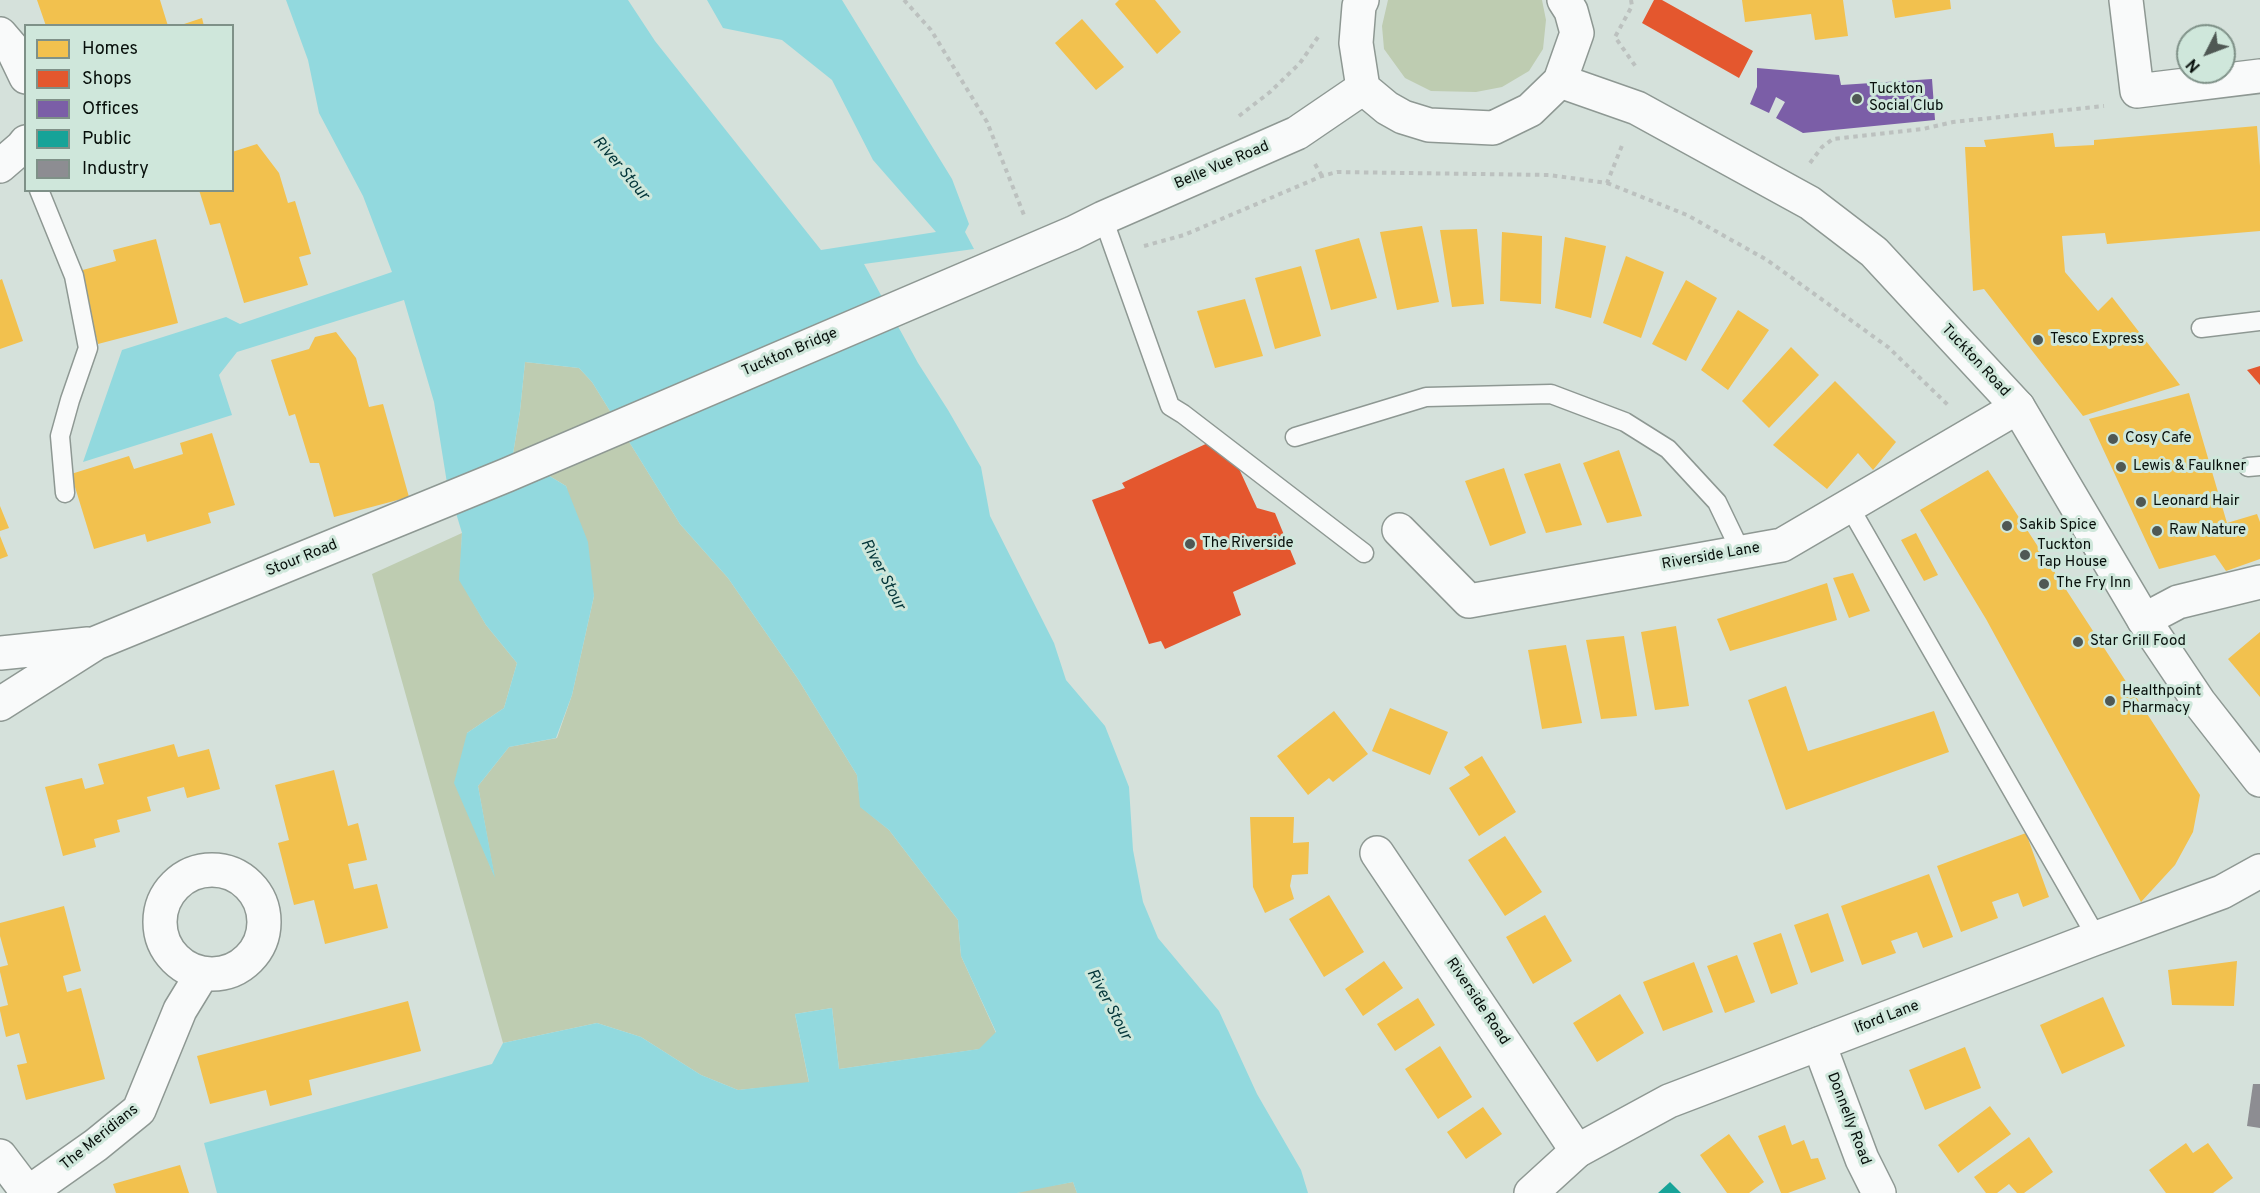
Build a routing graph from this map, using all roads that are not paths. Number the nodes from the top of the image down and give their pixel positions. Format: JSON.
{"nodes":[{"id":1,"x":1362,"y":0,"type":"edge"},
{"id":2,"x":1564,"y":0,"type":"edge"},
{"id":3,"x":2126,"y":0,"type":"edge"},
{"id":4,"x":0,"y":34,"type":"edge"},
{"id":5,"x":24,"y":73,"type":"edge"},
{"id":6,"x":2260,"y":76,"type":"edge"},
{"id":7,"x":1560,"y":81,"type":"junction"},
{"id":8,"x":1363,"y":88,"type":"junction"},
{"id":9,"x":40,"y":192,"type":"edge"},
{"id":10,"x":1103,"y":218,"type":"junction"},
{"id":11,"x":1073,"y":233,"type":"joint"},
{"id":12,"x":2260,"y":321,"type":"edge"},
{"id":13,"x":2201,"y":328,"type":"dead end"},
{"id":14,"x":2018,"y":407,"type":"junction"},
{"id":15,"x":1295,"y":437,"type":"dead end"},
{"id":16,"x":507,"y":475,"type":"joint"},
{"id":17,"x":65,"y":493,"type":"dead end"},
{"id":18,"x":1849,"y":506,"type":"junction"},
{"id":19,"x":1399,"y":530,"type":"dead end"},
{"id":20,"x":1741,"y":552,"type":"junction"},
{"id":21,"x":1364,"y":553,"type":"dead end"},
{"id":22,"x":2260,"y":582,"type":"edge"},
{"id":23,"x":2144,"y":620,"type":"junction"},
{"id":24,"x":96,"y":643,"type":"junction"},
{"id":25,"x":0,"y":653,"type":"edge"},
{"id":26,"x":0,"y":704,"type":"edge"},
{"id":27,"x":2260,"y":780,"type":"edge"},
{"id":28,"x":1377,"y":853,"type":"dead end"},
{"id":29,"x":2260,"y":871,"type":"edge"},
{"id":30,"x":2097,"y":938,"type":"junction"},
{"id":31,"x":202,"y":974,"type":"dead end"},
{"id":32,"x":1819,"y":1044,"type":"junction"},
{"id":33,"x":1577,"y":1151,"type":"junction"},
{"id":34,"x":0,"y":1156,"type":"edge"},
{"id":35,"x":28,"y":1193,"type":"edge"},
{"id":36,"x":1531,"y":1193,"type":"edge"},
{"id":37,"x":1879,"y":1193,"type":"edge"}],
"edges":[{"from":1,"to":8,"type":"street"},
{"from":2,"to":7,"type":"street"},
{"from":3,"to":6,"type":"street"},
{"from":4,"to":5,"type":"street"},
{"from":7,"to":8,"type":"street"},
{"from":7,"to":14,"type":"street","name":"Tuckton Road"},
{"from":8,"to":10,"type":"street","name":"Belle Vue Road"},
{"from":9,"to":17,"type":"lane"},
{"from":10,"to":11,"type":"street","name":"Belle Vue Road"},
{"from":10,"to":21,"type":"lane"},
{"from":11,"to":16,"type":"street","name":"Tuckton Bridge"},
{"from":12,"to":13,"type":"lane"},
{"from":14,"to":18,"type":"street","name":"Riverside Lane"},
{"from":14,"to":23,"type":"street","name":"Tuckton Road"},
{"from":15,"to":20,"type":"lane"},
{"from":16,"to":24,"type":"street","name":"Stour Road"},
{"from":18,"to":20,"type":"street","name":"Riverside Lane"},
{"from":18,"to":30,"type":"lane"},
{"from":19,"to":20,"type":"street","name":"Riverside Lane"},
{"from":22,"to":23,"type":"street"},
{"from":23,"to":27,"type":"street","name":"Tuckton Road"},
{"from":24,"to":25,"type":"street","name":"Stour Road"},
{"from":24,"to":26,"type":"street","name":"Stour Road"},
{"from":28,"to":33,"type":"street","name":"Riverside Road"},
{"from":29,"to":30,"type":"street","name":"Iford Lane"},
{"from":30,"to":32,"type":"street","name":"Iford Lane"},
{"from":31,"to":35,"type":"street","name":"The Meridians"},
{"from":32,"to":33,"type":"street","name":"Iford Lane"},
{"from":32,"to":37,"type":"street","name":"Donnelly Road"},
{"from":33,"to":36,"type":"street","name":"Iford Lane"},
{"from":34,"to":35,"type":"street","name":"The Meridians"}]}
